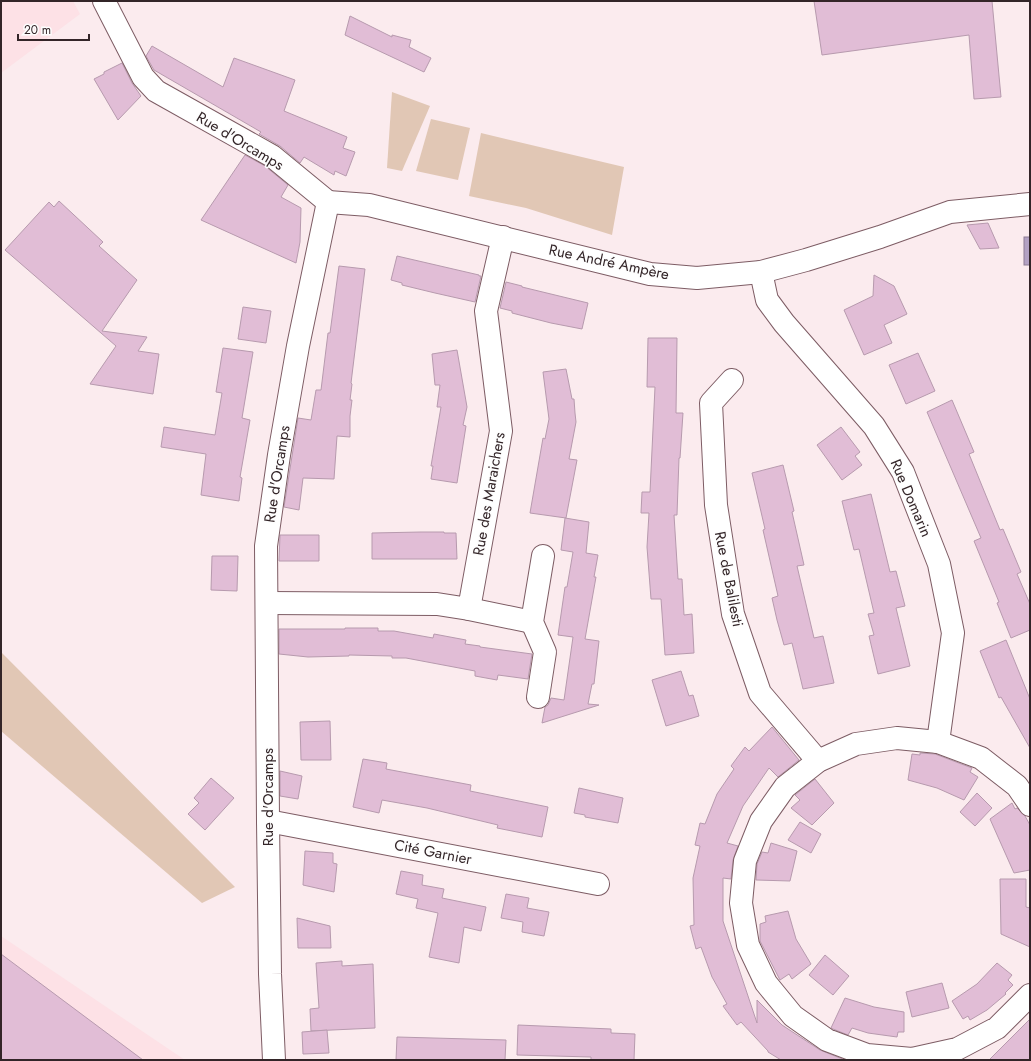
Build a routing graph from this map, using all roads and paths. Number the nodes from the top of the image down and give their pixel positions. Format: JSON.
{"nodes":[{"id":1,"x":104,"y":1,"type":"edge"},
{"id":2,"x":328,"y":202,"type":"junction"},
{"id":3,"x":1030,"y":204,"type":"edge"},
{"id":4,"x":503,"y":237,"type":"junction"},
{"id":5,"x":761,"y":272,"type":"junction"},
{"id":6,"x":732,"y":380,"type":"dead end"},
{"id":7,"x":543,"y":556,"type":"dead end"},
{"id":8,"x":267,"y":603,"type":"junction"},
{"id":9,"x":469,"y":609,"type":"junction"},
{"id":10,"x":532,"y":622,"type":"junction"},
{"id":11,"x":538,"y":697,"type":"dead end"},
{"id":12,"x":938,"y":742,"type":"junction"},
{"id":13,"x":818,"y":761,"type":"junction"},
{"id":14,"x":1030,"y":805,"type":"edge"},
{"id":15,"x":268,"y":821,"type":"junction"},
{"id":16,"x":598,"y":884,"type":"dead end"},
{"id":17,"x":1030,"y":995,"type":"edge"},
{"id":18,"x":866,"y":1057,"type":"edge"},
{"id":19,"x":274,"y":1060,"type":"edge"}],
"edges":[{"from":1,"to":2,"type":"street","name":"Rue d'Orcamps"},
{"from":2,"to":4,"type":"street","name":"Rue André Ampère"},
{"from":2,"to":8,"type":"street","name":"Rue d'Orcamps"},
{"from":3,"to":5,"type":"street","name":"Rue André Ampère"},
{"from":4,"to":5,"type":"street","name":"Rue André Ampère"},
{"from":4,"to":9,"type":"street","name":"Rue des Maraichers"},
{"from":5,"to":12,"type":"street","name":"Rue Domarin"},
{"from":6,"to":13,"type":"street","name":"Rue de Balilesti"},
{"from":7,"to":10,"type":"street"},
{"from":8,"to":9,"type":"street"},
{"from":8,"to":15,"type":"street","name":"Rue d'Orcamps"},
{"from":9,"to":10,"type":"street"},
{"from":10,"to":11,"type":"street"},
{"from":12,"to":13,"type":"street"},
{"from":12,"to":14,"type":"street"},
{"from":13,"to":18,"type":"street"},
{"from":15,"to":16,"type":"street","name":"Cité Garnier"},
{"from":15,"to":19,"type":"street","name":"Rue d'Orcamps"},
{"from":17,"to":18,"type":"street"}]}
